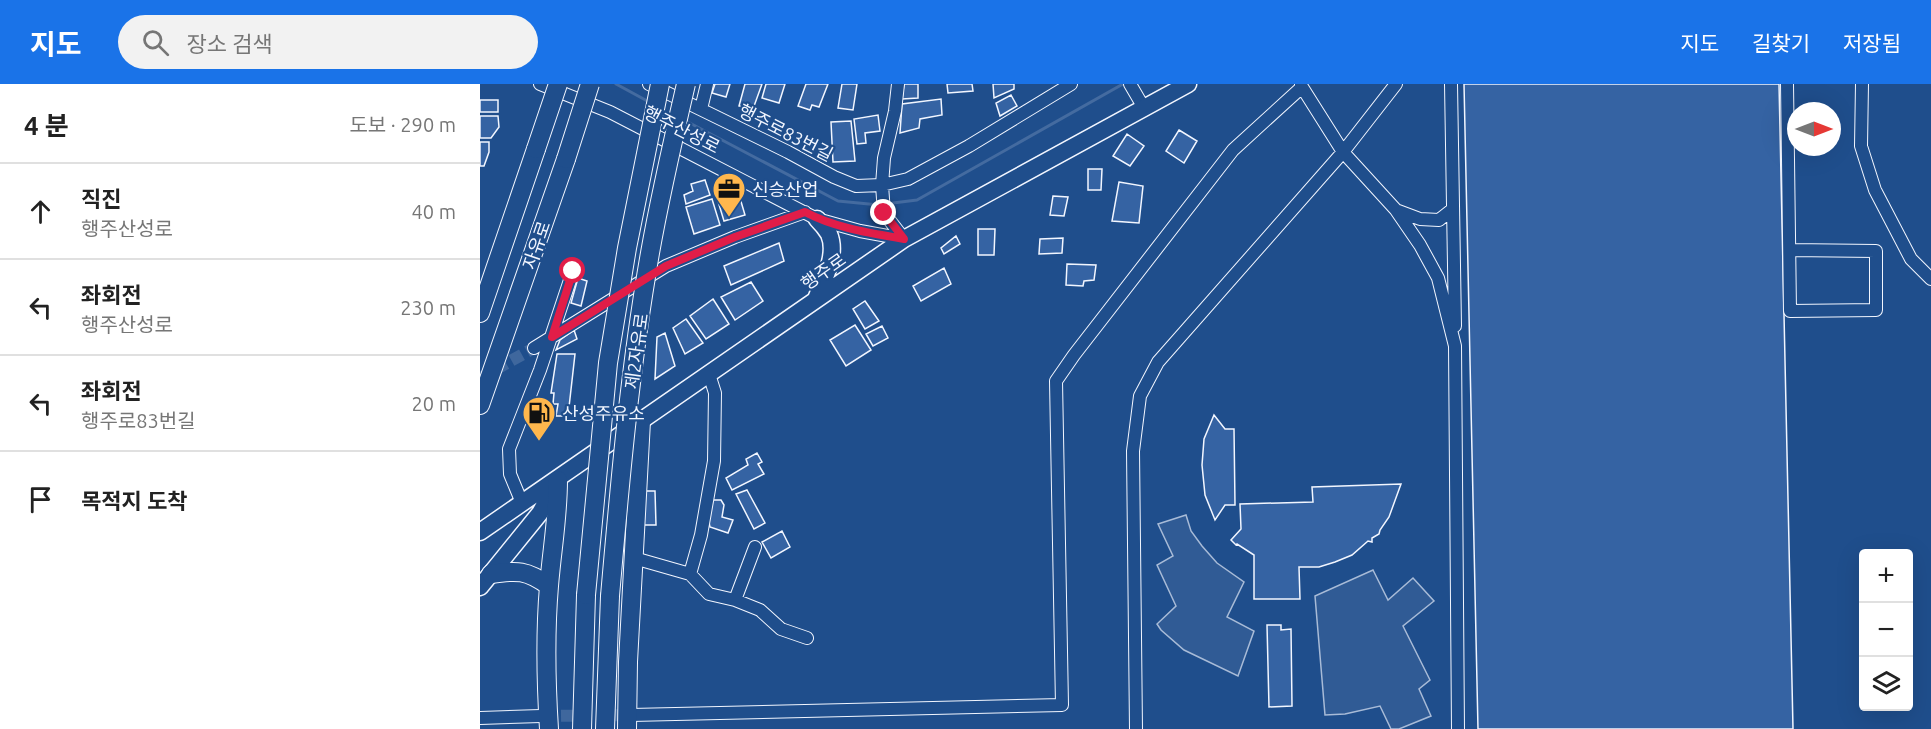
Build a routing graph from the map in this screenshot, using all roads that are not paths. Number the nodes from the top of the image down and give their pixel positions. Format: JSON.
{"nodes":[{"id":1,"x":540,"y":84,"type":"edge"},
{"id":2,"x":558,"y":84,"type":"edge"},
{"id":3,"x":590,"y":84,"type":"edge"},
{"id":4,"x":649,"y":84,"type":"edge"},
{"id":5,"x":660,"y":84,"type":"edge"},
{"id":6,"x":686,"y":84,"type":"edge"},
{"id":7,"x":707,"y":84,"type":"edge"},
{"id":8,"x":898,"y":84,"type":"edge"},
{"id":9,"x":1071,"y":84,"type":"edge"},
{"id":10,"x":1130,"y":84,"type":"edge"},
{"id":11,"x":1188,"y":84,"type":"edge"},
{"id":12,"x":1396,"y":84,"type":"edge"},
{"id":13,"x":1451,"y":84,"type":"edge"},
{"id":14,"x":1787,"y":84,"type":"edge"},
{"id":15,"x":1862,"y":84,"type":"edge"},
{"id":16,"x":1301,"y":85,"type":"edge"},
{"id":17,"x":1140,"y":102,"type":"junction"},
{"id":18,"x":701,"y":109,"type":"junction"},
{"id":19,"x":1342,"y":152,"type":"junction"},
{"id":20,"x":882,"y":185,"type":"junction"},
{"id":21,"x":1453,"y":208,"type":"junction"},
{"id":22,"x":1396,"y":210,"type":"junction"},
{"id":23,"x":811,"y":215,"type":"junction"},
{"id":24,"x":904,"y":239,"type":"junction"},
{"id":25,"x":1790,"y":250,"type":"junction"},
{"id":26,"x":573,"y":271,"type":"dead end"},
{"id":27,"x":1931,"y":279,"type":"edge"},
{"id":28,"x":816,"y":299,"type":"junction"},
{"id":29,"x":480,"y":313,"type":"edge"},
{"id":30,"x":552,"y":337,"type":"junction"},
{"id":31,"x":1455,"y":346,"type":"junction"},
{"id":32,"x":534,"y":348,"type":"tunnel mouth"},
{"id":33,"x":709,"y":374,"type":"junction"},
{"id":34,"x":480,"y":405,"type":"edge"},
{"id":35,"x":641,"y":421,"type":"junction"},
{"id":36,"x":558,"y":480,"type":"junction"},
{"id":37,"x":522,"y":503,"type":"junction"},
{"id":38,"x":480,"y":532,"type":"edge"},
{"id":39,"x":755,"y":547,"type":"dead end"},
{"id":40,"x":641,"y":560,"type":"dead end"},
{"id":41,"x":690,"y":574,"type":"junction"},
{"id":42,"x":485,"y":581,"type":"edge"},
{"id":43,"x":549,"y":586,"type":"junction"},
{"id":44,"x":735,"y":600,"type":"junction"},
{"id":45,"x":807,"y":638,"type":"dead end"},
{"id":46,"x":480,"y":718,"type":"edge"},
{"id":47,"x":545,"y":722,"type":"edge"},
{"id":48,"x":629,"y":722,"type":"edge"},
{"id":49,"x":582,"y":729,"type":"edge"},
{"id":50,"x":605,"y":729,"type":"edge"},
{"id":51,"x":1136,"y":729,"type":"edge"},
{"id":52,"x":1458,"y":729,"type":"edge"}],
"edges":[{"from":1,"to":23,"type":"street","name":"행주산성로"},
{"from":2,"to":29,"type":"highway","name":"자유로","bridge":true},
{"from":3,"to":34,"type":"highway","name":"자유로","bridge":true},
{"from":4,"to":18,"type":"street","name":"행주로83번길"},
{"from":5,"to":49,"type":"highway","name":"제2자유로","bridge":true},
{"from":6,"to":50,"type":"highway","name":"제2자유로","bridge":true},
{"from":7,"to":18,"type":"street"},
{"from":8,"to":20,"type":"street"},
{"from":9,"to":20,"type":"street","name":"행주로83번길"},
{"from":10,"to":17,"type":"street"},
{"from":11,"to":17,"type":"main road","name":"행주로"},
{"from":12,"to":19,"type":"street"},
{"from":13,"to":21,"type":"street"},
{"from":14,"to":25,"type":"street"},
{"from":15,"to":27,"type":"street"},
{"from":16,"to":19,"type":"street"},
{"from":16,"to":48,"type":"street"},
{"from":17,"to":24,"type":"main road","name":"행주로"},
{"from":18,"to":20,"type":"street","name":"행주로83번길"},
{"from":19,"to":22,"type":"street"},
{"from":19,"to":51,"type":"street"},
{"from":20,"to":24,"type":"street"},
{"from":21,"to":22,"type":"street"},
{"from":21,"to":31,"type":"street"},
{"from":22,"to":31,"type":"street"},
{"from":23,"to":24,"type":"street","name":"행주산성로"},
{"from":23,"to":28,"type":"main road"},
{"from":23,"to":30,"type":"street"},
{"from":24,"to":28,"type":"main road","name":"행주로"},
{"from":25,"to":25,"type":"street"},
{"from":26,"to":30,"type":"street"},
{"from":28,"to":33,"type":"main road","name":"행주로"},
{"from":30,"to":32,"type":"street"},
{"from":30,"to":37,"type":"street"},
{"from":31,"to":52,"type":"street"},
{"from":33,"to":35,"type":"main road","name":"행주로"},
{"from":33,"to":41,"type":"street"},
{"from":35,"to":36,"type":"main road","name":"행주로"},
{"from":35,"to":48,"type":"highway"},
{"from":36,"to":37,"type":"main road","name":"행주로"},
{"from":36,"to":42,"type":"main road","name":"행주로"},
{"from":36,"to":43,"type":"highway"},
{"from":37,"to":38,"type":"main road","name":"행주로"},
{"from":39,"to":44,"type":"street"},
{"from":40,"to":41,"type":"street"},
{"from":41,"to":44,"type":"street"},
{"from":42,"to":43,"type":"highway"},
{"from":43,"to":47,"type":"highway"},
{"from":44,"to":45,"type":"street"},
{"from":46,"to":47,"type":"street"}]}
